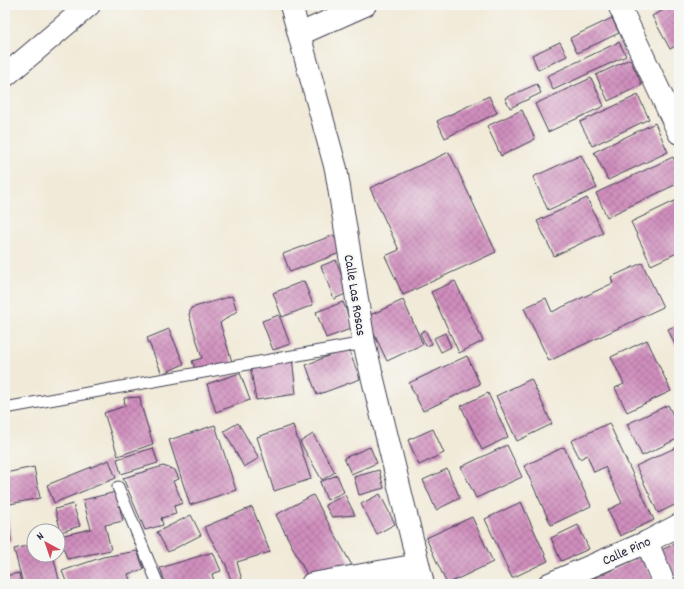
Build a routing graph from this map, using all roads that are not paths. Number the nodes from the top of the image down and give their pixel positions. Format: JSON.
{"nodes":[{"id":1,"x":89,"y":5,"type":"edge"},
{"id":2,"x":292,"y":5,"type":"edge"},
{"id":3,"x":365,"y":5,"type":"edge"},
{"id":4,"x":619,"y":5,"type":"edge"},
{"id":5,"x":300,"y":34,"type":"junction"},
{"id":6,"x":5,"y":76,"type":"edge"},
{"id":7,"x":679,"y":133,"type":"edge"},
{"id":8,"x":364,"y":343,"type":"junction"},
{"id":9,"x":5,"y":408,"type":"edge"},
{"id":10,"x":118,"y":487,"type":"dead end"},
{"id":11,"x":679,"y":524,"type":"edge"},
{"id":12,"x":647,"y":542,"type":"junction"},
{"id":13,"x":421,"y":575,"type":"edge"},
{"id":14,"x":158,"y":584,"type":"edge"},
{"id":15,"x":312,"y":584,"type":"edge"},
{"id":16,"x":549,"y":584,"type":"edge"},
{"id":17,"x":664,"y":584,"type":"edge"}],
"edges":[{"from":1,"to":6,"type":"street"},
{"from":2,"to":5,"type":"street","name":"Calle Las Rosas"},
{"from":3,"to":5,"type":"street"},
{"from":4,"to":7,"type":"street"},
{"from":5,"to":8,"type":"street","name":"Calle Las Rosas"},
{"from":8,"to":9,"type":"lane"},
{"from":8,"to":13,"type":"street","name":"Calle Las Rosas"},
{"from":10,"to":14,"type":"lane"},
{"from":11,"to":12,"type":"street","name":"Calle Pino"},
{"from":12,"to":16,"type":"street","name":"Calle Pino"},
{"from":12,"to":17,"type":"street"},
{"from":13,"to":15,"type":"street"}]}
